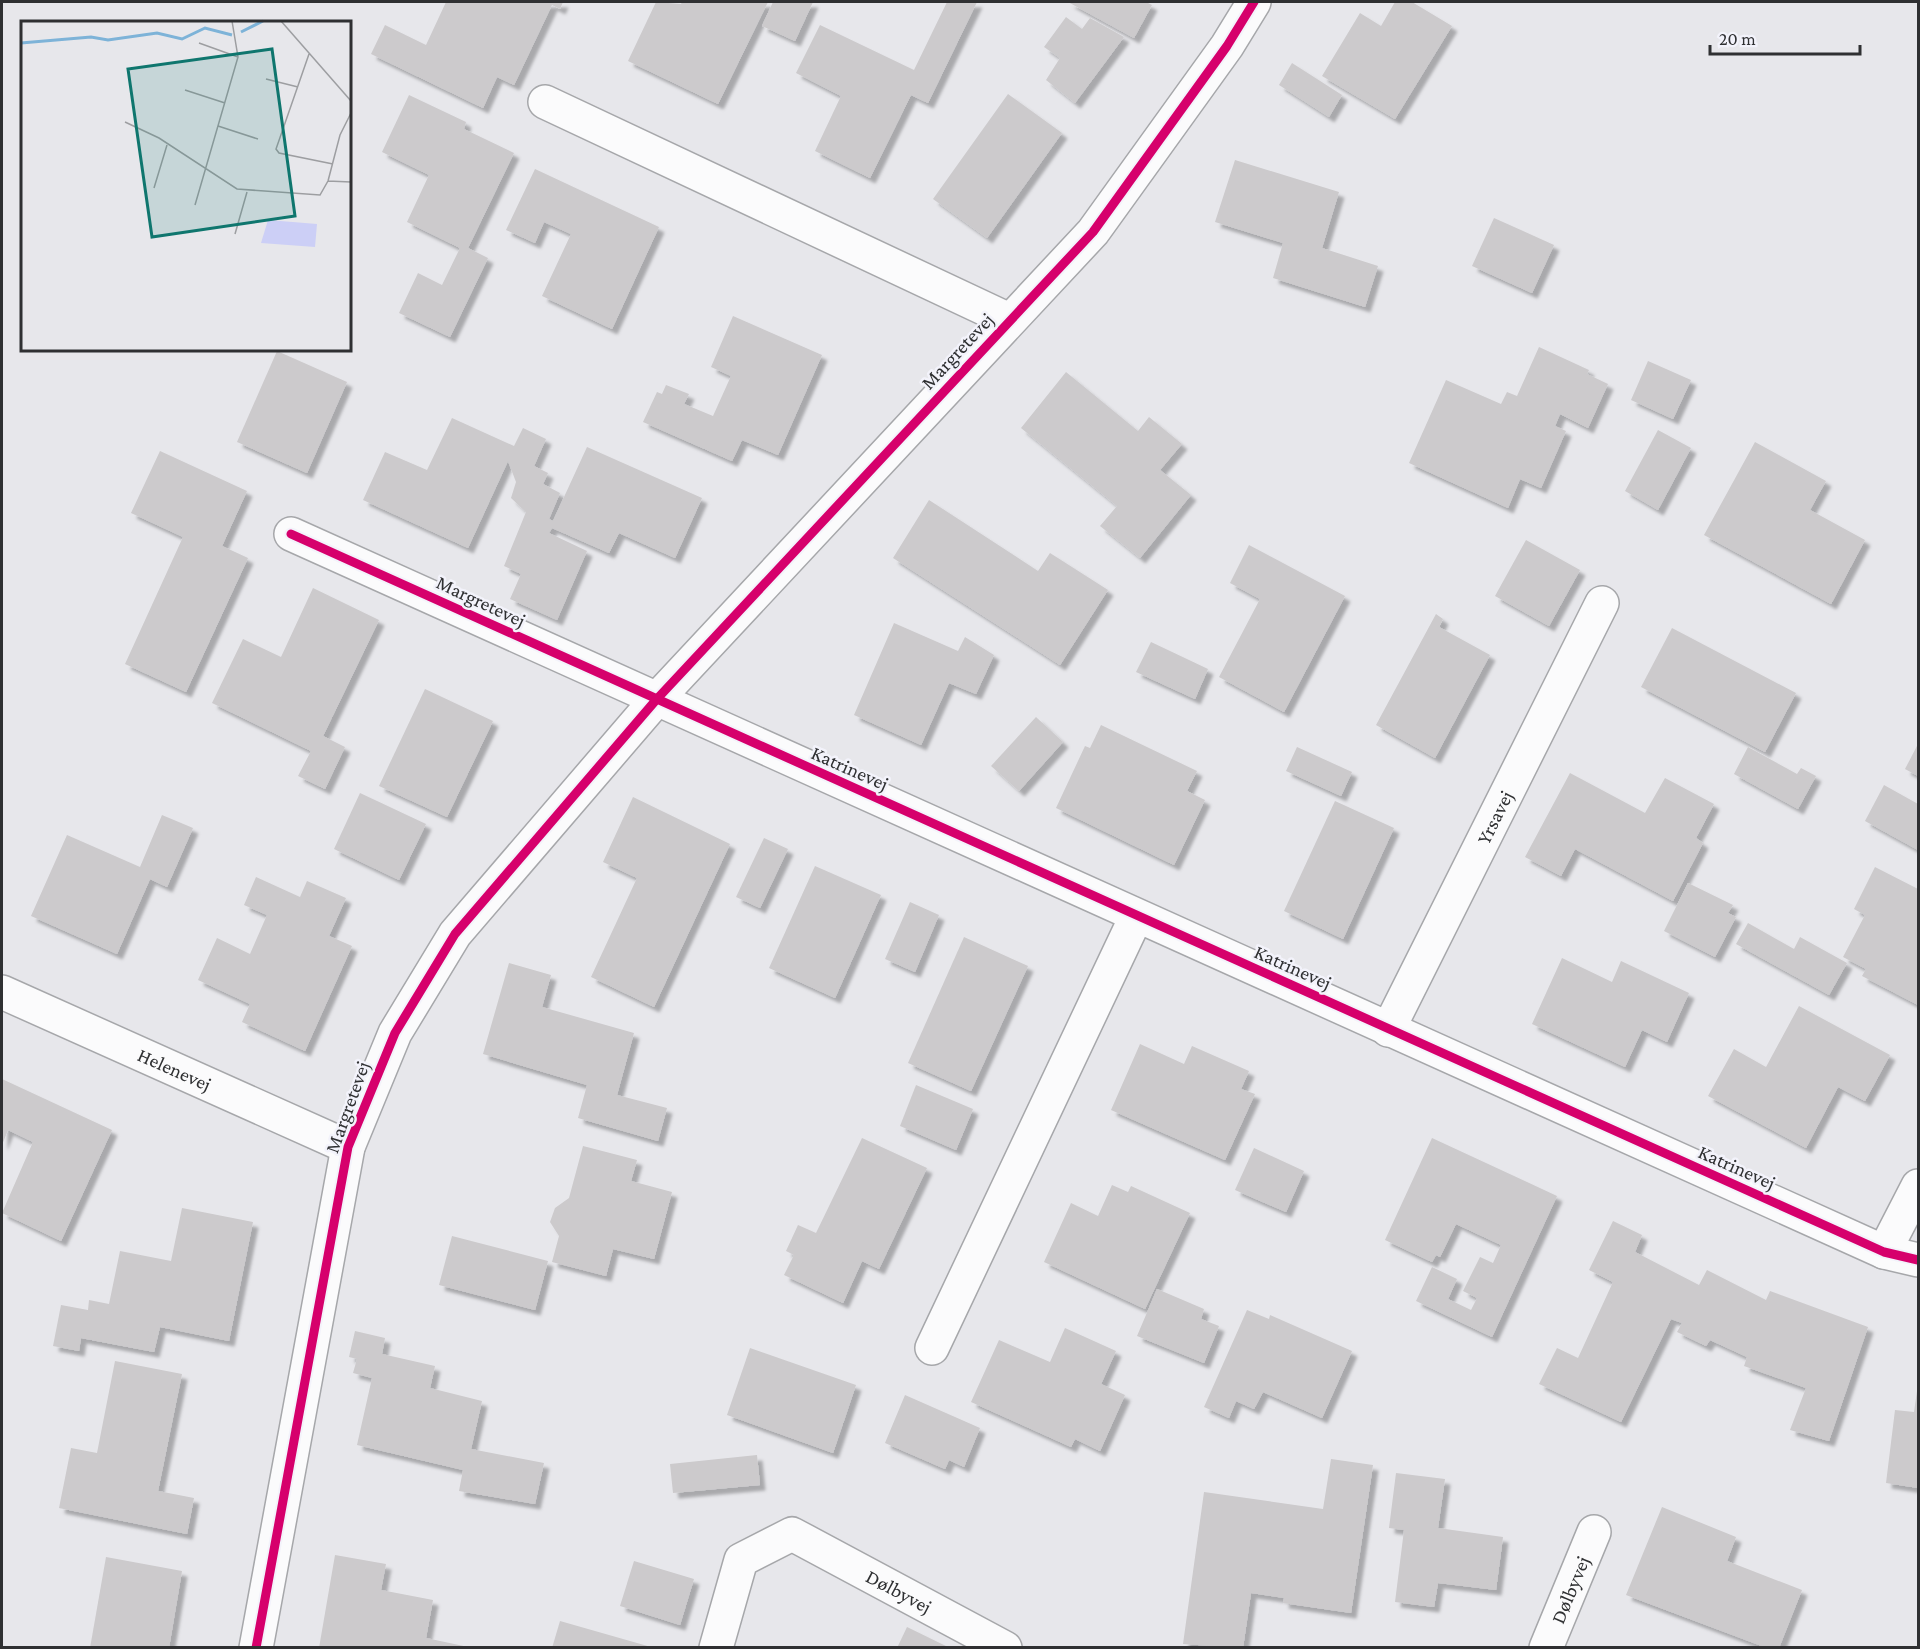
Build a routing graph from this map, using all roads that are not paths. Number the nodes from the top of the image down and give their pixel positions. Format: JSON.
{"nodes":[{"id":1,"x":1254,"y":2,"type":"edge"},
{"id":2,"x":545,"y":102,"type":"dead end"},
{"id":3,"x":1010,"y":320,"type":"junction"},
{"id":4,"x":291,"y":534,"type":"dead end"},
{"id":5,"x":1602,"y":603,"type":"dead end"},
{"id":6,"x":656,"y":700,"type":"junction"},
{"id":7,"x":1136,"y":917,"type":"junction"},
{"id":8,"x":2,"y":992,"type":"edge"},
{"id":9,"x":1388,"y":1030,"type":"junction"},
{"id":10,"x":348,"y":1147,"type":"junction"},
{"id":11,"x":1918,"y":1186,"type":"edge"},
{"id":12,"x":1884,"y":1252,"type":"junction"},
{"id":13,"x":1918,"y":1260,"type":"edge"},
{"id":14,"x":932,"y":1348,"type":"dead end"},
{"id":15,"x":1594,"y":1532,"type":"dead end"},
{"id":16,"x":256,"y":1647,"type":"edge"},
{"id":17,"x":716,"y":1647,"type":"edge"},
{"id":18,"x":1005,"y":1647,"type":"edge"},
{"id":19,"x":1546,"y":1647,"type":"edge"}],
"edges":[{"from":1,"to":3,"type":"street","name":"Margretevej"},
{"from":2,"to":3,"type":"street","name":"Margretevej"},
{"from":3,"to":6,"type":"street","name":"Margretevej"},
{"from":4,"to":6,"type":"street","name":"Margretevej"},
{"from":5,"to":9,"type":"street","name":"Yrsavej"},
{"from":6,"to":7,"type":"street","name":"Katrinevej"},
{"from":6,"to":10,"type":"street","name":"Margretevej"},
{"from":7,"to":9,"type":"street","name":"Katrinevej"},
{"from":7,"to":14,"type":"street"},
{"from":8,"to":10,"type":"street","name":"Helenevej"},
{"from":9,"to":12,"type":"street","name":"Katrinevej"},
{"from":10,"to":16,"type":"street","name":"Margretevej"},
{"from":11,"to":12,"type":"street"},
{"from":12,"to":13,"type":"street","name":"Katrinevej"},
{"from":15,"to":19,"type":"street","name":"Dølbyvej"},
{"from":17,"to":18,"type":"street","name":"Dølbyvej"}]}
